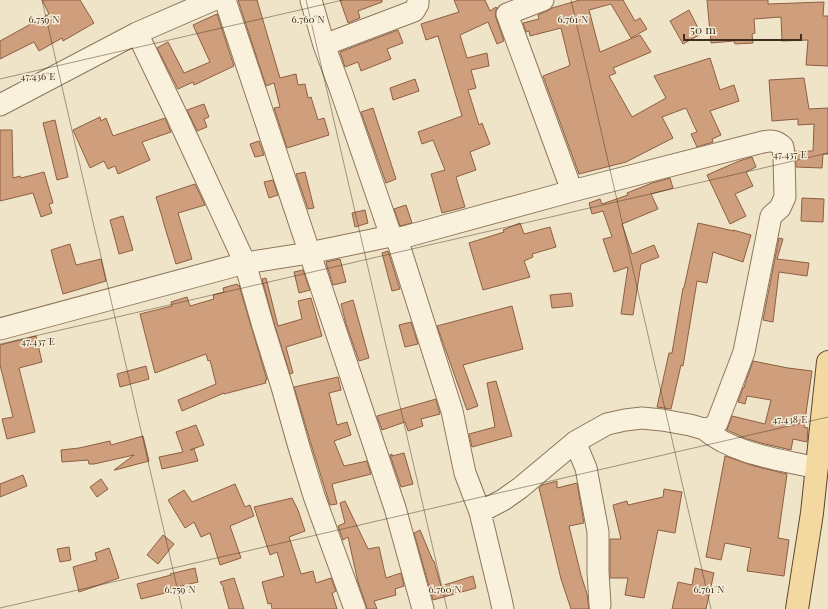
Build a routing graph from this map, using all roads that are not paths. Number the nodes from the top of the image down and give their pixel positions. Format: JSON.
{"nodes":[{"id":1,"x":213,"y":0,"type":"edge"},
{"id":2,"x":225,"y":0,"type":"edge"},
{"id":3,"x":311,"y":0,"type":"edge"},
{"id":4,"x":418,"y":0,"type":"edge"},
{"id":5,"x":543,"y":0,"type":"edge"},
{"id":6,"x":504,"y":7,"type":"edge"},
{"id":7,"x":137,"y":33,"type":"junction"},
{"id":8,"x":324,"y":45,"type":"junction"},
{"id":9,"x":0,"y":105,"type":"edge"},
{"id":10,"x":572,"y":191,"type":"junction"},
{"id":11,"x":394,"y":238,"type":"junction"},
{"id":12,"x":309,"y":252,"type":"junction"},
{"id":13,"x":245,"y":263,"type":"junction"},
{"id":14,"x":0,"y":329,"type":"edge"},
{"id":15,"x":828,"y":362,"type":"edge"},
{"id":16,"x":704,"y":429,"type":"junction"},
{"id":17,"x":575,"y":442,"type":"junction"},
{"id":18,"x":817,"y":468,"type":"junction"},
{"id":19,"x":480,"y":512,"type":"junction"},
{"id":20,"x":600,"y":604,"type":"dead end"},
{"id":21,"x":355,"y":609,"type":"edge"},
{"id":22,"x":423,"y":609,"type":"edge"},
{"id":23,"x":503,"y":609,"type":"edge"},
{"id":24,"x":798,"y":609,"type":"edge"}],
"edges":[{"from":1,"to":7,"type":"street"},
{"from":2,"to":12,"type":"street"},
{"from":3,"to":8,"type":"street"},
{"from":4,"to":8,"type":"street"},
{"from":5,"to":6,"type":"street"},
{"from":6,"to":10,"type":"street"},
{"from":7,"to":9,"type":"street"},
{"from":7,"to":13,"type":"street"},
{"from":8,"to":11,"type":"street"},
{"from":10,"to":11,"type":"street"},
{"from":10,"to":16,"type":"street"},
{"from":11,"to":12,"type":"street"},
{"from":11,"to":19,"type":"street"},
{"from":12,"to":13,"type":"street"},
{"from":12,"to":22,"type":"street"},
{"from":13,"to":14,"type":"street"},
{"from":13,"to":21,"type":"street"},
{"from":15,"to":18,"type":"main road"},
{"from":16,"to":17,"type":"street"},
{"from":16,"to":18,"type":"street"},
{"from":17,"to":19,"type":"street"},
{"from":17,"to":20,"type":"street"},
{"from":18,"to":24,"type":"main road"},
{"from":19,"to":23,"type":"street"}]}
